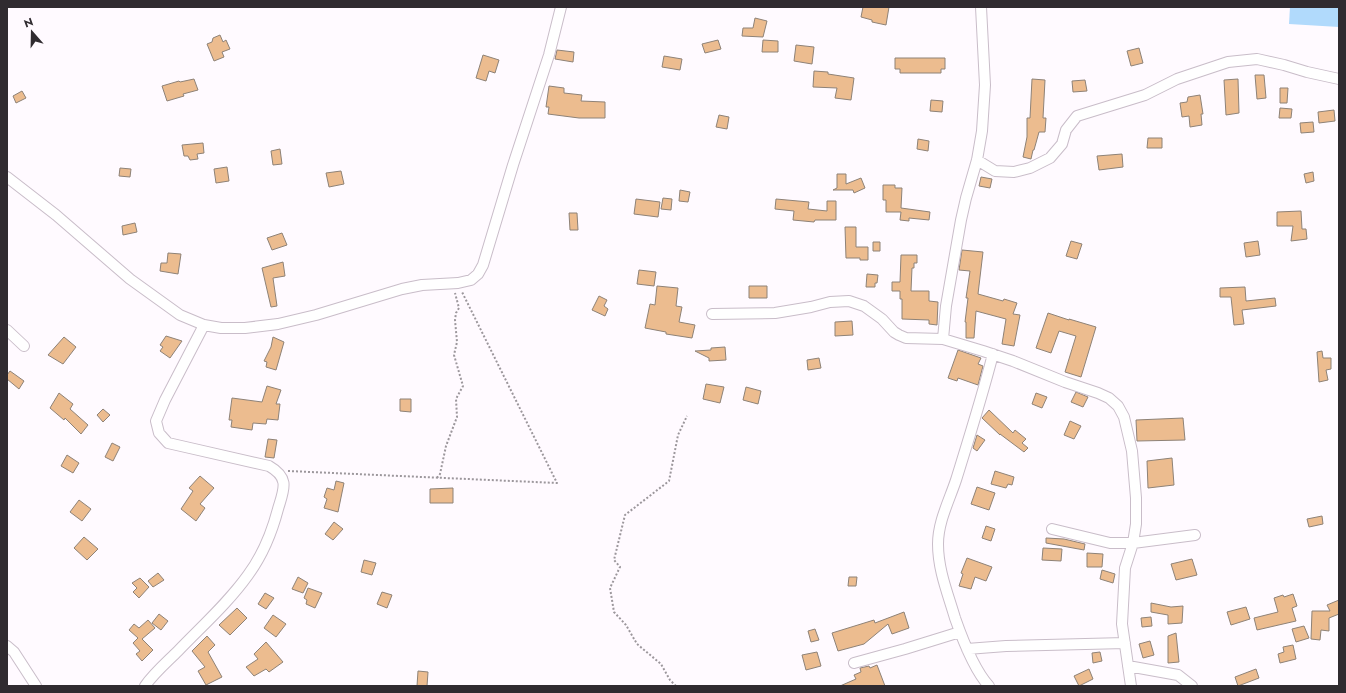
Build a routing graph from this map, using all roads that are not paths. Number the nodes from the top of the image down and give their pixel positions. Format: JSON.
{"nodes":[{"id":1,"x":561,"y":7,"type":"edge"},
{"id":2,"x":981,"y":7,"type":"edge"},
{"id":3,"x":1339,"y":79,"type":"edge"},
{"id":4,"x":977,"y":160,"type":"junction"},
{"id":5,"x":7,"y":177,"type":"edge"},
{"id":6,"x":712,"y":314,"type":"dead end"},
{"id":7,"x":204,"y":325,"type":"junction"},
{"id":8,"x":7,"y":330,"type":"edge"},
{"id":9,"x":943,"y":339,"type":"junction"},
{"id":10,"x":24,"y":346,"type":"dead end"},
{"id":11,"x":992,"y":354,"type":"junction"},
{"id":12,"x":1052,"y":529,"type":"dead end"},
{"id":13,"x":1195,"y":535,"type":"dead end"},
{"id":14,"x":1133,"y":543,"type":"junction"},
{"id":15,"x":960,"y":632,"type":"junction"},
{"id":16,"x":1125,"y":643,"type":"junction"},
{"id":17,"x":7,"y":646,"type":"edge"},
{"id":18,"x":967,"y":649,"type":"junction"},
{"id":19,"x":854,"y":663,"type":"dead end"},
{"id":20,"x":1128,"y":666,"type":"junction"},
{"id":21,"x":986,"y":685,"type":"edge"},
{"id":22,"x":36,"y":686,"type":"edge"},
{"id":23,"x":145,"y":686,"type":"edge"},
{"id":24,"x":1131,"y":686,"type":"edge"},
{"id":25,"x":1192,"y":686,"type":"edge"}],
"edges":[{"from":1,"to":7,"type":"street"},
{"from":2,"to":4,"type":"street"},
{"from":3,"to":4,"type":"street"},
{"from":4,"to":9,"type":"street"},
{"from":5,"to":7,"type":"street"},
{"from":6,"to":9,"type":"street"},
{"from":7,"to":23,"type":"street"},
{"from":8,"to":10,"type":"street"},
{"from":9,"to":11,"type":"street"},
{"from":11,"to":14,"type":"street"},
{"from":11,"to":15,"type":"street"},
{"from":12,"to":14,"type":"street"},
{"from":13,"to":14,"type":"street"},
{"from":14,"to":16,"type":"street"},
{"from":15,"to":18,"type":"street"},
{"from":15,"to":19,"type":"street"},
{"from":16,"to":18,"type":"street"},
{"from":16,"to":20,"type":"street"},
{"from":17,"to":22,"type":"street"},
{"from":18,"to":21,"type":"street"},
{"from":20,"to":24,"type":"street"},
{"from":20,"to":25,"type":"street"}]}
